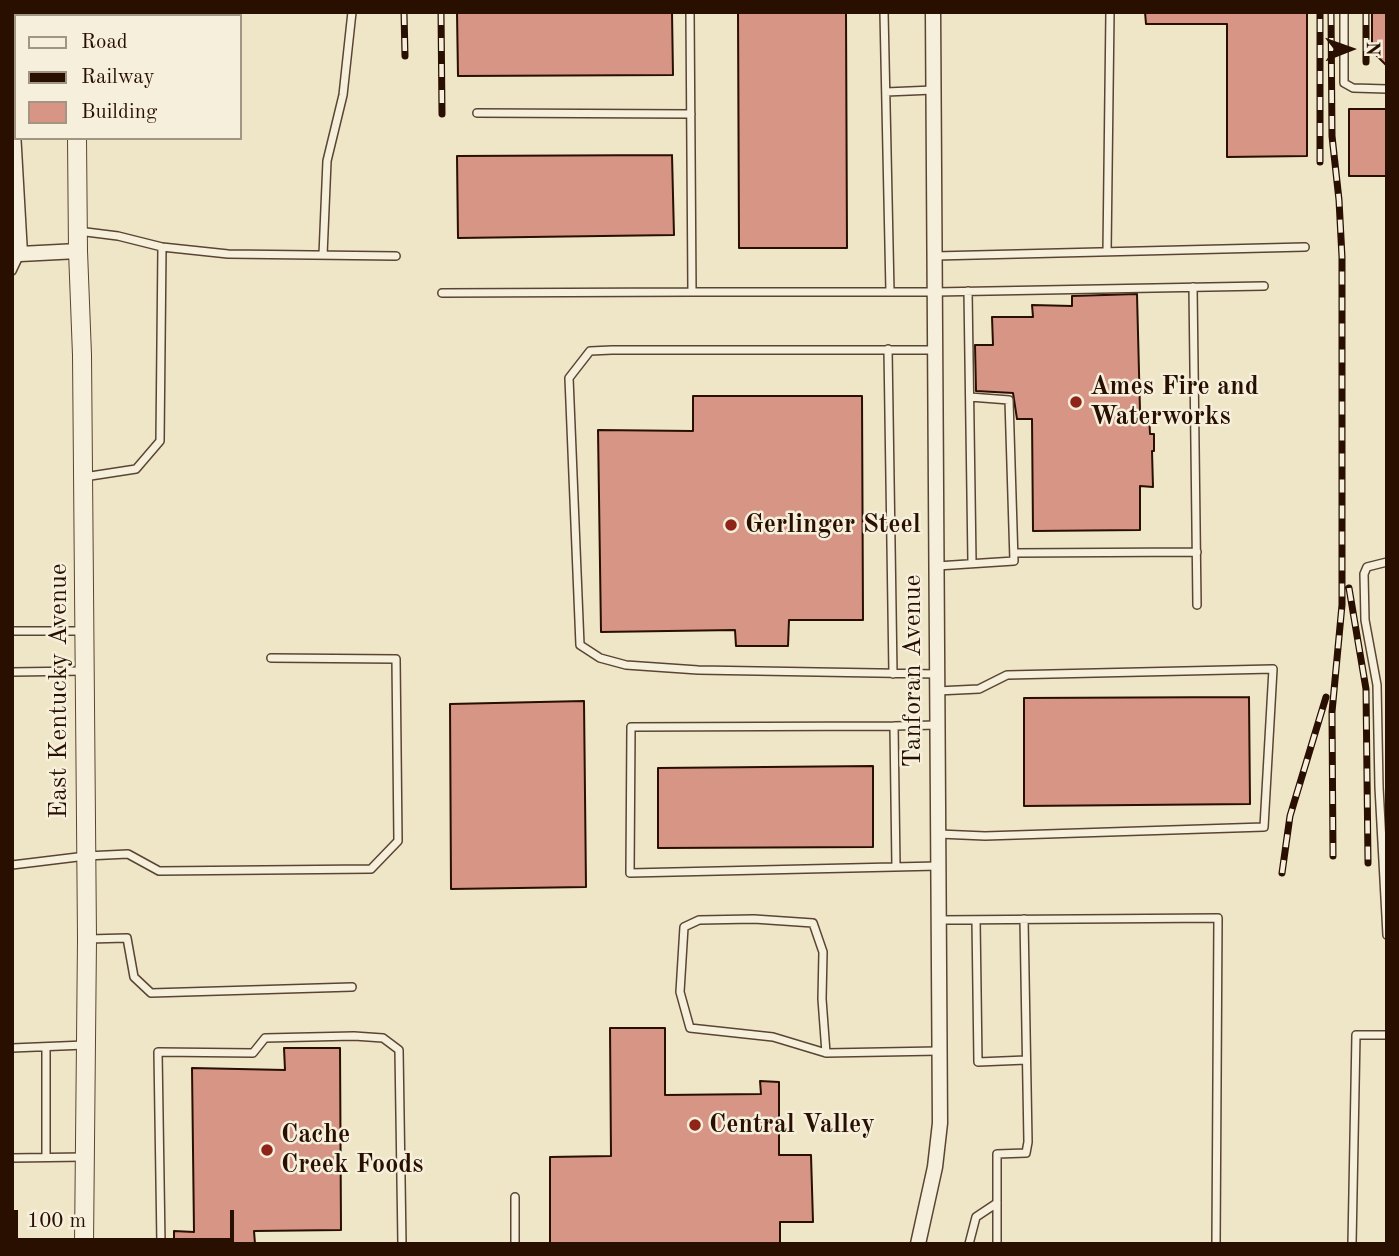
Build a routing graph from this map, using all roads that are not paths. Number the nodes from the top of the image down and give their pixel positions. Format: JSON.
{"nodes":[{"id":1,"x":352,"y":12,"type":"edge"},
{"id":2,"x":690,"y":12,"type":"edge"},
{"id":3,"x":884,"y":12,"type":"edge"},
{"id":4,"x":933,"y":12,"type":"edge"},
{"id":5,"x":1110,"y":12,"type":"edge"},
{"id":6,"x":1344,"y":12,"type":"edge"},
{"id":7,"x":1387,"y":89,"type":"edge"},
{"id":8,"x":933,"y":90,"type":"junction"},
{"id":9,"x":886,"y":92,"type":"junction"},
{"id":10,"x":477,"y":113,"type":"dead end"},
{"id":11,"x":12,"y":114,"type":"edge"},
{"id":12,"x":691,"y":114,"type":"junction"},
{"id":13,"x":77,"y":140,"type":"edge"},
{"id":14,"x":78,"y":231,"type":"junction"},
{"id":15,"x":162,"y":247,"type":"junction"},
{"id":16,"x":1305,"y":247,"type":"dead end"},
{"id":17,"x":78,"y":251,"type":"junction"},
{"id":18,"x":1107,"y":251,"type":"junction"},
{"id":19,"x":16,"y":254,"type":"edge"},
{"id":20,"x":323,"y":255,"type":"junction"},
{"id":21,"x":396,"y":256,"type":"dead end"},
{"id":22,"x":934,"y":256,"type":"junction"},
{"id":23,"x":12,"y":271,"type":"edge"},
{"id":24,"x":1264,"y":286,"type":"dead end"},
{"id":25,"x":1193,"y":287,"type":"junction"},
{"id":26,"x":968,"y":291,"type":"junction"},
{"id":27,"x":692,"y":292,"type":"junction"},
{"id":28,"x":890,"y":292,"type":"junction"},
{"id":29,"x":934,"y":292,"type":"junction"},
{"id":30,"x":442,"y":293,"type":"dead end"},
{"id":31,"x":888,"y":349,"type":"junction"},
{"id":32,"x":935,"y":350,"type":"junction"},
{"id":33,"x":970,"y":397,"type":"junction"},
{"id":34,"x":83,"y":477,"type":"junction"},
{"id":35,"x":1196,"y":552,"type":"junction"},
{"id":36,"x":1013,"y":553,"type":"junction"},
{"id":37,"x":972,"y":562,"type":"junction"},
{"id":38,"x":1387,"y":562,"type":"edge"},
{"id":39,"x":936,"y":566,"type":"junction"},
{"id":40,"x":1197,"y":605,"type":"dead end"},
{"id":41,"x":12,"y":631,"type":"edge"},
{"id":42,"x":84,"y":631,"type":"junction"},
{"id":43,"x":271,"y":658,"type":"dead end"},
{"id":44,"x":85,"y":671,"type":"junction"},
{"id":45,"x":12,"y":673,"type":"edge"},
{"id":46,"x":893,"y":674,"type":"junction"},
{"id":47,"x":937,"y":674,"type":"junction"},
{"id":48,"x":937,"y":691,"type":"junction"},
{"id":49,"x":937,"y":725,"type":"junction"},
{"id":50,"x":894,"y":726,"type":"junction"},
{"id":51,"x":938,"y":834,"type":"junction"},
{"id":52,"x":86,"y":856,"type":"junction"},
{"id":53,"x":12,"y":865,"type":"edge"},
{"id":54,"x":938,"y":866,"type":"junction"},
{"id":55,"x":896,"y":867,"type":"junction"},
{"id":56,"x":1024,"y":919,"type":"junction"},
{"id":57,"x":939,"y":920,"type":"junction"},
{"id":58,"x":976,"y":920,"type":"junction"},
{"id":59,"x":1387,"y":936,"type":"edge"},
{"id":60,"x":87,"y":939,"type":"junction"},
{"id":61,"x":352,"y":987,"type":"dead end"},
{"id":62,"x":1387,"y":1035,"type":"edge"},
{"id":63,"x":86,"y":1045,"type":"junction"},
{"id":64,"x":46,"y":1047,"type":"junction"},
{"id":65,"x":12,"y":1048,"type":"edge"},
{"id":66,"x":939,"y":1051,"type":"junction"},
{"id":67,"x":826,"y":1053,"type":"junction"},
{"id":68,"x":1026,"y":1060,"type":"junction"},
{"id":69,"x":46,"y":1157,"type":"junction"},
{"id":70,"x":85,"y":1157,"type":"junction"},
{"id":71,"x":12,"y":1158,"type":"edge"},
{"id":72,"x":515,"y":1197,"type":"dead end"},
{"id":73,"x":997,"y":1203,"type":"junction"},
{"id":74,"x":84,"y":1244,"type":"edge"},
{"id":75,"x":161,"y":1244,"type":"edge"},
{"id":76,"x":402,"y":1244,"type":"edge"},
{"id":77,"x":515,"y":1244,"type":"edge"},
{"id":78,"x":918,"y":1244,"type":"edge"},
{"id":79,"x":969,"y":1244,"type":"edge"},
{"id":80,"x":997,"y":1244,"type":"edge"},
{"id":81,"x":1216,"y":1244,"type":"edge"},
{"id":82,"x":1352,"y":1244,"type":"edge"}],
"edges":[{"from":1,"to":20,"type":"lane"},
{"from":2,"to":12,"type":"lane"},
{"from":3,"to":9,"type":"lane"},
{"from":4,"to":8,"type":"street","name":"Tanforan Avenue"},
{"from":5,"to":18,"type":"lane"},
{"from":6,"to":7,"type":"lane"},
{"from":8,"to":9,"type":"lane"},
{"from":8,"to":22,"type":"street","name":"Tanforan Avenue"},
{"from":9,"to":28,"type":"lane"},
{"from":10,"to":12,"type":"lane"},
{"from":11,"to":19,"type":"street"},
{"from":12,"to":27,"type":"lane"},
{"from":13,"to":14,"type":"street","name":"East Kentucky Avenue"},
{"from":14,"to":15,"type":"lane"},
{"from":14,"to":17,"type":"street","name":"East Kentucky Avenue"},
{"from":15,"to":20,"type":"lane"},
{"from":15,"to":34,"type":"lane"},
{"from":16,"to":18,"type":"lane"},
{"from":17,"to":19,"type":"street"},
{"from":17,"to":34,"type":"street","name":"East Kentucky Avenue"},
{"from":18,"to":22,"type":"lane"},
{"from":19,"to":23,"type":"lane"},
{"from":20,"to":21,"type":"lane"},
{"from":22,"to":29,"type":"street","name":"Tanforan Avenue"},
{"from":24,"to":25,"type":"lane"},
{"from":25,"to":26,"type":"lane"},
{"from":25,"to":35,"type":"lane"},
{"from":26,"to":29,"type":"lane"},
{"from":26,"to":33,"type":"lane"},
{"from":27,"to":28,"type":"lane"},
{"from":27,"to":30,"type":"lane"},
{"from":28,"to":29,"type":"lane"},
{"from":29,"to":32,"type":"street","name":"Tanforan Avenue"},
{"from":31,"to":32,"type":"lane"},
{"from":31,"to":46,"type":"lane"},
{"from":31,"to":46,"type":"lane"},
{"from":32,"to":39,"type":"street","name":"Tanforan Avenue"},
{"from":33,"to":36,"type":"lane"},
{"from":33,"to":37,"type":"lane"},
{"from":34,"to":42,"type":"street","name":"East Kentucky Avenue"},
{"from":35,"to":36,"type":"lane"},
{"from":35,"to":40,"type":"lane"},
{"from":36,"to":37,"type":"lane"},
{"from":37,"to":39,"type":"lane"},
{"from":38,"to":59,"type":"lane"},
{"from":39,"to":47,"type":"street","name":"Tanforan Avenue"},
{"from":41,"to":42,"type":"lane"},
{"from":42,"to":44,"type":"street","name":"East Kentucky Avenue"},
{"from":43,"to":52,"type":"lane"},
{"from":44,"to":45,"type":"lane"},
{"from":44,"to":52,"type":"street","name":"East Kentucky Avenue"},
{"from":46,"to":47,"type":"lane"},
{"from":47,"to":48,"type":"street","name":"Tanforan Avenue"},
{"from":48,"to":49,"type":"street","name":"Tanforan Avenue"},
{"from":48,"to":51,"type":"lane"},
{"from":49,"to":50,"type":"lane"},
{"from":49,"to":51,"type":"street","name":"Tanforan Avenue"},
{"from":50,"to":55,"type":"lane"},
{"from":50,"to":55,"type":"lane"},
{"from":51,"to":54,"type":"street","name":"Tanforan Avenue"},
{"from":52,"to":53,"type":"lane"},
{"from":52,"to":60,"type":"street","name":"East Kentucky Avenue"},
{"from":54,"to":55,"type":"lane"},
{"from":54,"to":57,"type":"street","name":"Tanforan Avenue"},
{"from":56,"to":58,"type":"lane"},
{"from":56,"to":68,"type":"lane"},
{"from":56,"to":81,"type":"lane"},
{"from":57,"to":58,"type":"lane"},
{"from":57,"to":66,"type":"street","name":"Tanforan Avenue"},
{"from":58,"to":68,"type":"lane"},
{"from":60,"to":61,"type":"lane"},
{"from":60,"to":63,"type":"street","name":"East Kentucky Avenue"},
{"from":62,"to":82,"type":"lane"},
{"from":63,"to":64,"type":"lane"},
{"from":63,"to":70,"type":"street","name":"East Kentucky Avenue"},
{"from":64,"to":65,"type":"lane"},
{"from":64,"to":69,"type":"lane"},
{"from":66,"to":67,"type":"lane"},
{"from":66,"to":78,"type":"street","name":"Tanforan Avenue"},
{"from":67,"to":67,"type":"lane"},
{"from":68,"to":73,"type":"lane"},
{"from":69,"to":70,"type":"lane"},
{"from":69,"to":71,"type":"lane"},
{"from":70,"to":74,"type":"street","name":"East Kentucky Avenue"},
{"from":72,"to":77,"type":"lane"},
{"from":73,"to":79,"type":"lane"},
{"from":73,"to":80,"type":"lane"},
{"from":75,"to":76,"type":"lane"}]}
